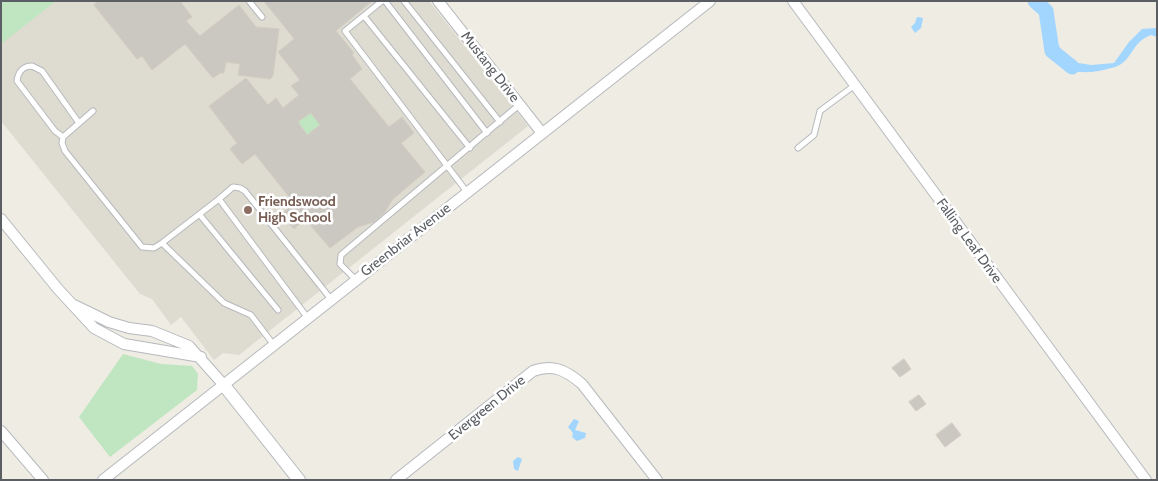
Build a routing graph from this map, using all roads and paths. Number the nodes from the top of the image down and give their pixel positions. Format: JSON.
{"nodes":[{"id":1,"x":249,"y":1,"type":"edge"},
{"id":2,"x":383,"y":1,"type":"edge"},
{"id":3,"x":404,"y":1,"type":"edge"},
{"id":4,"x":438,"y":1,"type":"edge"},
{"id":5,"x":710,"y":1,"type":"edge"},
{"id":6,"x":793,"y":1,"type":"edge"},
{"id":7,"x":364,"y":16,"type":"junction"},
{"id":8,"x":262,"y":17,"type":"dead end"},
{"id":9,"x":855,"y":85,"type":"junction"},
{"id":10,"x":520,"y":105,"type":"junction"},
{"id":11,"x":93,"y":111,"type":"dead end"},
{"id":12,"x":500,"y":122,"type":"junction"},
{"id":13,"x":79,"y":123,"type":"junction"},
{"id":14,"x":487,"y":133,"type":"junction"},
{"id":15,"x":542,"y":133,"type":"junction"},
{"id":16,"x":63,"y":137,"type":"junction"},
{"id":17,"x":470,"y":148,"type":"junction"},
{"id":18,"x":798,"y":148,"type":"dead end"},
{"id":19,"x":448,"y":167,"type":"junction"},
{"id":20,"x":467,"y":192,"type":"junction"},
{"id":21,"x":219,"y":199,"type":"junction"},
{"id":22,"x":200,"y":215,"type":"junction"},
{"id":23,"x":1,"y":219,"type":"edge"},
{"id":24,"x":162,"y":243,"type":"junction"},
{"id":25,"x":355,"y":278,"type":"junction"},
{"id":26,"x":330,"y":298,"type":"junction"},
{"id":27,"x":73,"y":304,"type":"junction"},
{"id":28,"x":278,"y":310,"type":"dead end"},
{"id":29,"x":307,"y":317,"type":"junction"},
{"id":30,"x":272,"y":344,"type":"junction"},
{"id":31,"x":200,"y":357,"type":"junction"},
{"id":32,"x":223,"y":384,"type":"junction"},
{"id":33,"x":1,"y":431,"type":"edge"},
{"id":34,"x":43,"y":480,"type":"edge"},
{"id":35,"x":103,"y":480,"type":"edge"},
{"id":36,"x":299,"y":480,"type":"edge"},
{"id":37,"x":396,"y":480,"type":"edge"},
{"id":38,"x":657,"y":480,"type":"edge"},
{"id":39,"x":1146,"y":480,"type":"edge"}],
"edges":[{"from":1,"to":8,"type":"lane"},
{"from":2,"to":7,"type":"lane"},
{"from":2,"to":14,"type":"lane"},
{"from":3,"to":12,"type":"lane"},
{"from":4,"to":10,"type":"street","name":"Mustang Drive"},
{"from":5,"to":15,"type":"street","name":"Greenbriar Avenue"},
{"from":6,"to":9,"type":"street","name":"Falling Leaf Drive"},
{"from":7,"to":17,"type":"lane"},
{"from":7,"to":19,"type":"lane"},
{"from":9,"to":18,"type":"lane"},
{"from":9,"to":39,"type":"street","name":"Falling Leaf Drive"},
{"from":10,"to":12,"type":"lane"},
{"from":10,"to":15,"type":"street","name":"Mustang Drive"},
{"from":11,"to":13,"type":"lane"},
{"from":12,"to":14,"type":"lane"},
{"from":13,"to":16,"type":"lane"},
{"from":13,"to":16,"type":"lane"},
{"from":14,"to":17,"type":"lane"},
{"from":15,"to":20,"type":"street","name":"Greenbriar Avenue"},
{"from":16,"to":24,"type":"lane"},
{"from":17,"to":19,"type":"lane"},
{"from":19,"to":20,"type":"lane"},
{"from":19,"to":25,"type":"lane"},
{"from":20,"to":25,"type":"street","name":"Greenbriar Avenue"},
{"from":21,"to":22,"type":"lane"},
{"from":21,"to":26,"type":"lane"},
{"from":21,"to":29,"type":"lane"},
{"from":22,"to":24,"type":"lane"},
{"from":22,"to":28,"type":"lane"},
{"from":23,"to":27,"type":"street"},
{"from":24,"to":30,"type":"lane"},
{"from":25,"to":26,"type":"street","name":"Greenbriar Avenue"},
{"from":26,"to":29,"type":"street","name":"Greenbriar Avenue"},
{"from":27,"to":31,"type":"street"},
{"from":27,"to":31,"type":"street"},
{"from":29,"to":30,"type":"street","name":"Greenbriar Avenue"},
{"from":30,"to":32,"type":"street","name":"Greenbriar Avenue"},
{"from":31,"to":32,"type":"street"},
{"from":32,"to":35,"type":"street","name":"Greenbriar Avenue"},
{"from":32,"to":36,"type":"street"},
{"from":33,"to":34,"type":"street"},
{"from":37,"to":38,"type":"street","name":"Evergreen Drive"}]}
